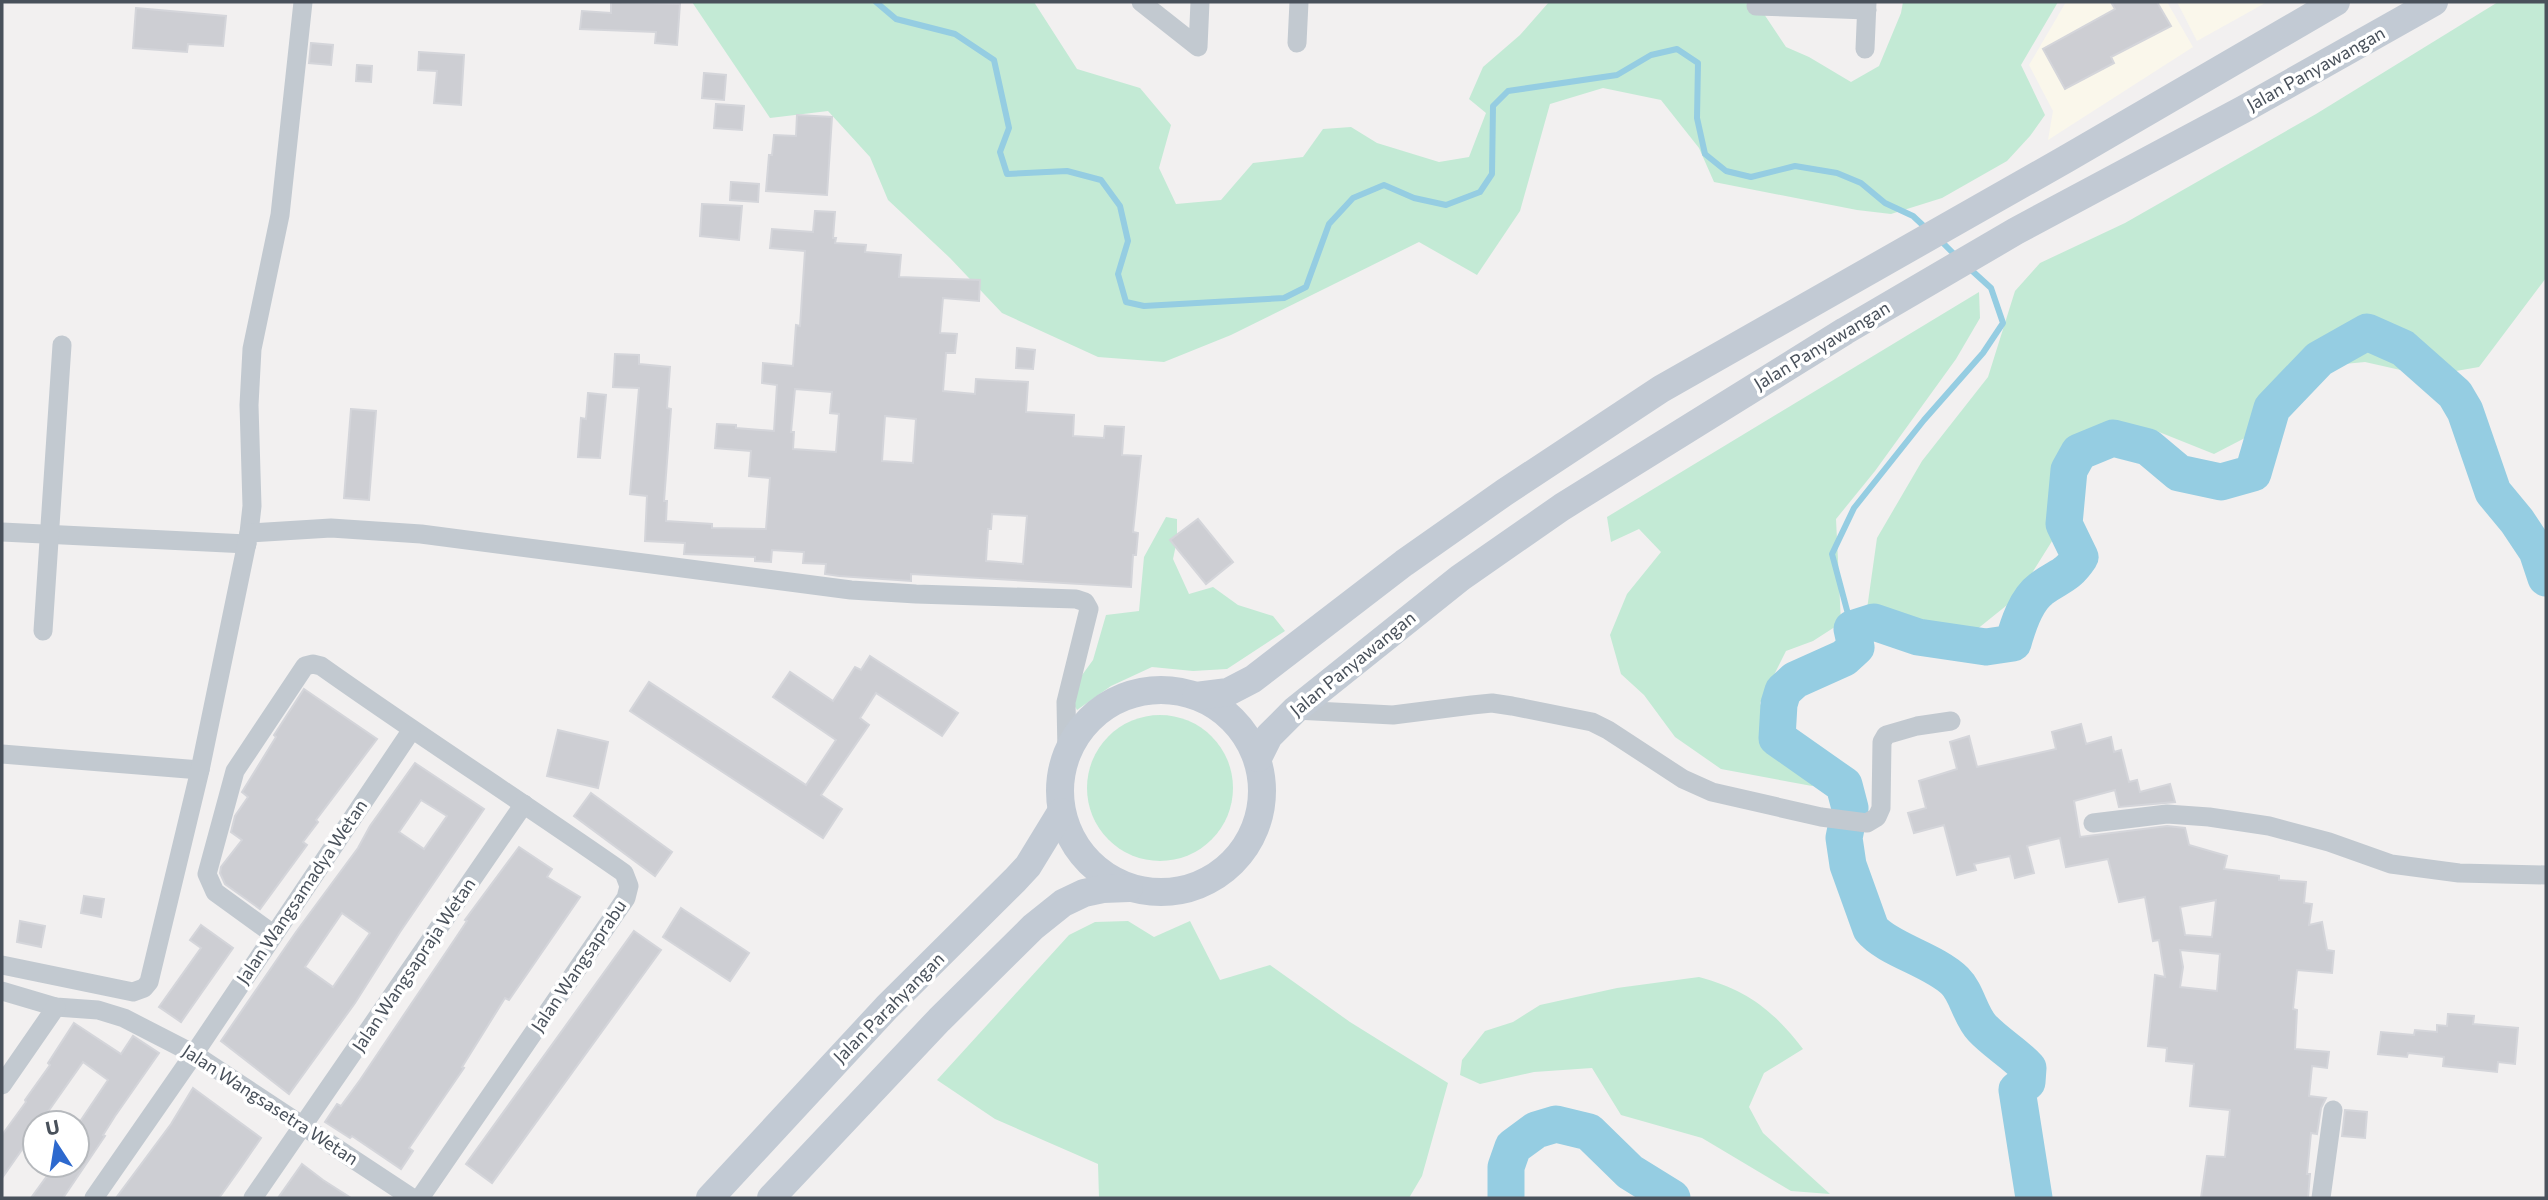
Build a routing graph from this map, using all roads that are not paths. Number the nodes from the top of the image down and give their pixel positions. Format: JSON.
{"nodes":[{"id":1,"x":303,"y":2,"type":"edge"},
{"id":2,"x":1141,"y":2,"type":"edge"},
{"id":3,"x":1200,"y":2,"type":"edge"},
{"id":4,"x":1299,"y":2,"type":"edge"},
{"id":5,"x":2336,"y":2,"type":"edge"},
{"id":6,"x":2434,"y":2,"type":"edge"},
{"id":7,"x":1756,"y":5,"type":"dead end"},
{"id":8,"x":1867,"y":6,"type":"edge"},
{"id":9,"x":1297,"y":43,"type":"dead end"},
{"id":10,"x":1865,"y":50,"type":"dead end"},
{"id":11,"x":62,"y":345,"type":"dead end"},
{"id":12,"x":2,"y":532,"type":"edge"},
{"id":13,"x":49,"y":534,"type":"junction"},
{"id":14,"x":248,"y":539,"type":"junction"},
{"id":15,"x":44,"y":631,"type":"dead end"},
{"id":16,"x":1196,"y":696,"type":"junction"},
{"id":17,"x":1295,"y":710,"type":"junction"},
{"id":18,"x":1951,"y":721,"type":"dead end"},
{"id":19,"x":411,"y":731,"type":"junction"},
{"id":20,"x":1067,"y":752,"type":"junction"},
{"id":21,"x":2,"y":754,"type":"edge"},
{"id":22,"x":1258,"y":758,"type":"junction"},
{"id":23,"x":200,"y":770,"type":"junction"},
{"id":24,"x":524,"y":804,"type":"junction"},
{"id":25,"x":1061,"y":812,"type":"junction"},
{"id":26,"x":2094,"y":823,"type":"dead end"},
{"id":27,"x":2546,"y":875,"type":"edge"},
{"id":28,"x":1131,"y":888,"type":"junction"},
{"id":29,"x":273,"y":934,"type":"junction"},
{"id":30,"x":2,"y":965,"type":"edge"},
{"id":31,"x":2,"y":991,"type":"edge"},
{"id":32,"x":56,"y":1007,"type":"junction"},
{"id":33,"x":194,"y":1054,"type":"junction"},
{"id":34,"x":2,"y":1085,"type":"edge"},
{"id":35,"x":2333,"y":1110,"type":"dead end"},
{"id":36,"x":303,"y":1126,"type":"junction"},
{"id":37,"x":94,"y":1198,"type":"edge"},
{"id":38,"x":253,"y":1198,"type":"edge"},
{"id":39,"x":412,"y":1198,"type":"edge"},
{"id":40,"x":420,"y":1198,"type":"edge"},
{"id":41,"x":710,"y":1198,"type":"edge"},
{"id":42,"x":771,"y":1198,"type":"edge"},
{"id":43,"x":2321,"y":1198,"type":"edge"}],
"edges":[{"from":1,"to":14,"type":"street"},
{"from":2,"to":3,"type":"street"},
{"from":4,"to":9,"type":"street"},
{"from":5,"to":16,"type":"main road"},
{"from":6,"to":17,"type":"main road","name":"Jalan Panyawangan"},
{"from":7,"to":8,"type":"street"},
{"from":8,"to":10,"type":"street"},
{"from":11,"to":13,"type":"street"},
{"from":12,"to":13,"type":"street"},
{"from":13,"to":14,"type":"street"},
{"from":13,"to":15,"type":"street"},
{"from":14,"to":20,"type":"street"},
{"from":14,"to":23,"type":"street"},
{"from":16,"to":20,"type":"main road"},
{"from":16,"to":22,"type":"main road"},
{"from":17,"to":18,"type":"street"},
{"from":17,"to":22,"type":"main road","name":"Jalan Panyawangan"},
{"from":19,"to":24,"type":"street","name":"Jalan Wangsaprabu"},
{"from":19,"to":29,"type":"street","name":"Jalan Wangsamadya Wetan"},
{"from":19,"to":29,"type":"street","name":"Jalan Wangsaprabu"},
{"from":20,"to":25,"type":"main road"},
{"from":21,"to":23,"type":"street"},
{"from":22,"to":28,"type":"main road"},
{"from":23,"to":30,"type":"street"},
{"from":24,"to":36,"type":"street","name":"Jalan Wangsapraja Wetan"},
{"from":24,"to":40,"type":"street","name":"Jalan Wangsaprabu"},
{"from":25,"to":28,"type":"main road"},
{"from":25,"to":41,"type":"main road","name":"Jalan Parahyangan"},
{"from":26,"to":27,"type":"street"},
{"from":28,"to":42,"type":"main road"},
{"from":29,"to":33,"type":"street","name":"Jalan Wangsamadya Wetan"},
{"from":31,"to":32,"type":"street","name":"Jalan Wangsasetra Wetan"},
{"from":32,"to":33,"type":"street","name":"Jalan Wangsasetra Wetan"},
{"from":32,"to":34,"type":"street"},
{"from":33,"to":36,"type":"street","name":"Jalan Wangsasetra Wetan"},
{"from":33,"to":37,"type":"street","name":"Jalan Wangsamadya Wetan"},
{"from":35,"to":43,"type":"street"},
{"from":36,"to":38,"type":"street","name":"Jalan Wangsapraja Wetan"},
{"from":36,"to":39,"type":"street","name":"Jalan Wangsasetra Wetan"}]}
